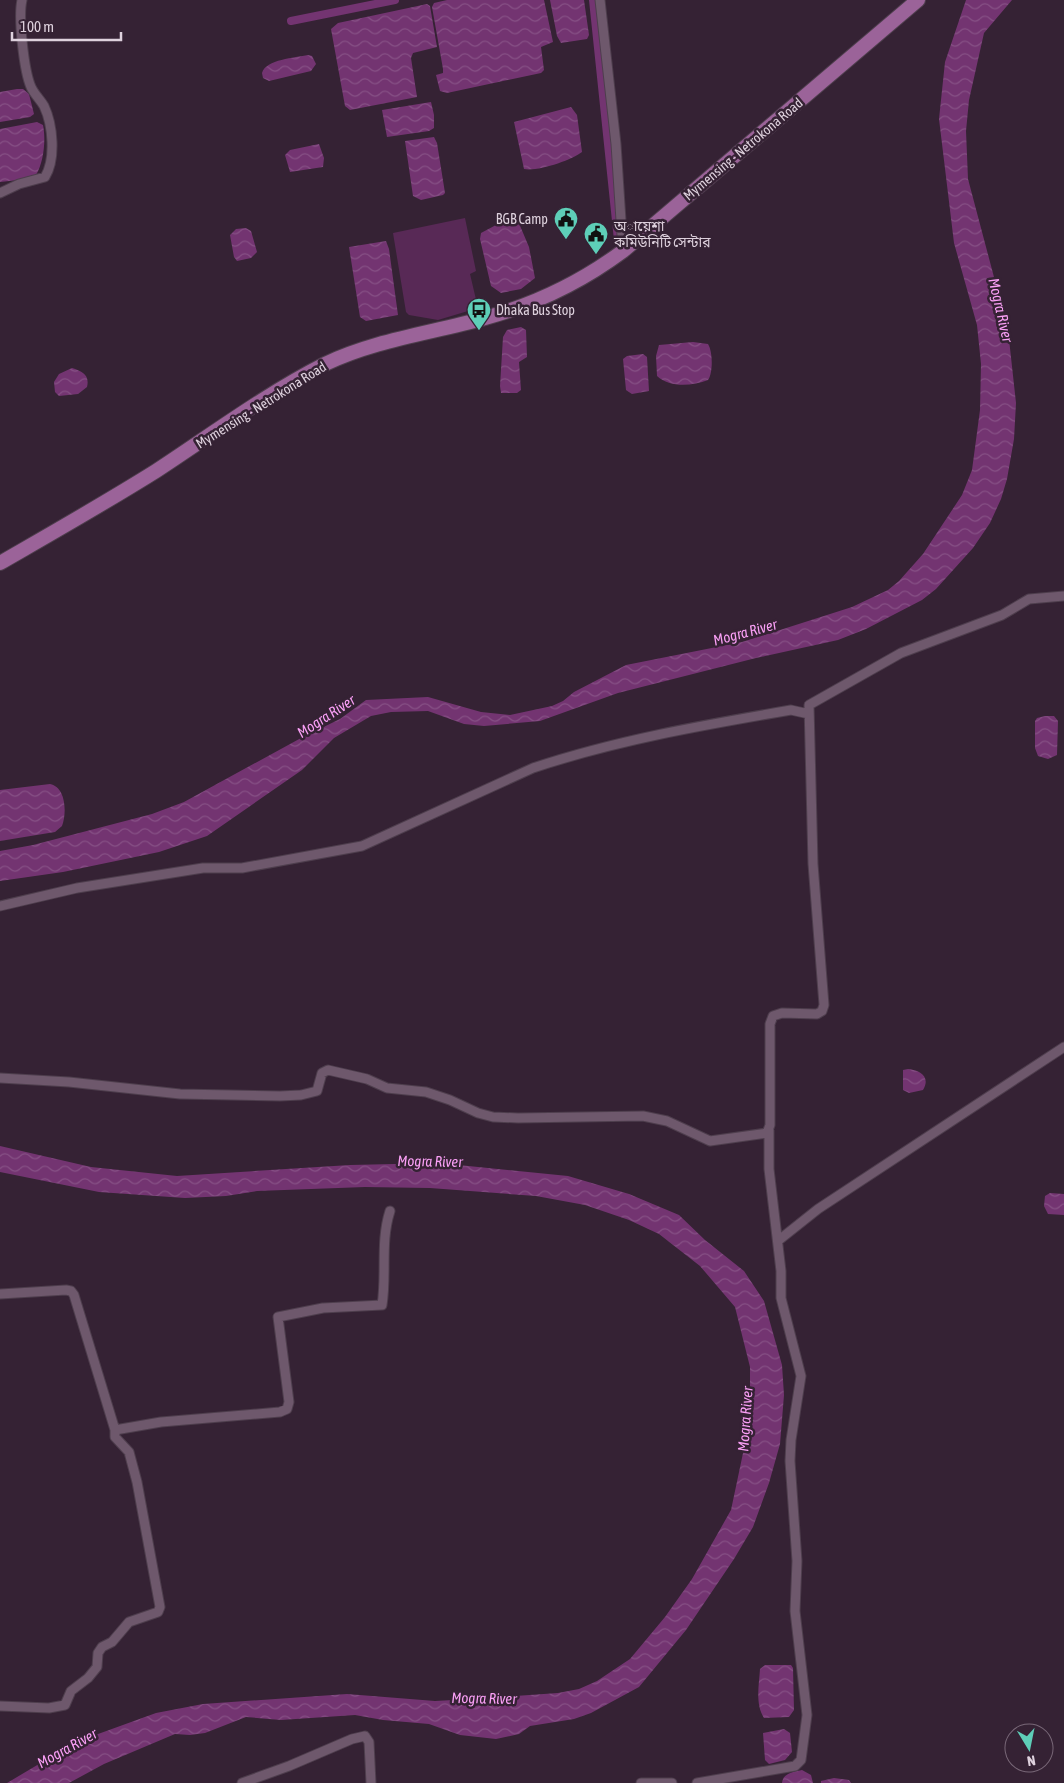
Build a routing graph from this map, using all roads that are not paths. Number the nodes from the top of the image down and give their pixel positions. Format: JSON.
{"nodes":[{"id":1,"x":22,"y":0,"type":"edge"},
{"id":2,"x":600,"y":0,"type":"edge"},
{"id":3,"x":918,"y":0,"type":"edge"},
{"id":4,"x":0,"y":193,"type":"edge"},
{"id":5,"x":623,"y":251,"type":"junction"},
{"id":6,"x":0,"y":563,"type":"edge"},
{"id":7,"x":1064,"y":596,"type":"edge"},
{"id":8,"x":809,"y":714,"type":"junction"},
{"id":9,"x":0,"y":906,"type":"edge"},
{"id":10,"x":1064,"y":1047,"type":"edge"},
{"id":11,"x":0,"y":1078,"type":"edge"},
{"id":12,"x":769,"y":1130,"type":"junction"},
{"id":13,"x":390,"y":1211,"type":"dead end"},
{"id":14,"x":779,"y":1240,"type":"junction"},
{"id":15,"x":0,"y":1294,"type":"edge"},
{"id":16,"x":115,"y":1430,"type":"junction"},
{"id":17,"x":0,"y":1706,"type":"edge"},
{"id":18,"x":242,"y":1783,"type":"edge"},
{"id":19,"x":371,"y":1783,"type":"edge"},
{"id":20,"x":641,"y":1783,"type":"edge"},
{"id":21,"x":672,"y":1783,"type":"edge"},
{"id":22,"x":697,"y":1783,"type":"edge"}],
"edges":[{"from":1,"to":4,"type":"street"},
{"from":2,"to":5,"type":"street"},
{"from":3,"to":5,"type":"main road","name":"Mymensing - Netrokona Road"},
{"from":5,"to":6,"type":"main road","name":"Mymensing - Netrokona Road"},
{"from":7,"to":8,"type":"street"},
{"from":8,"to":9,"type":"street"},
{"from":8,"to":12,"type":"street"},
{"from":10,"to":14,"type":"street"},
{"from":11,"to":12,"type":"street"},
{"from":12,"to":14,"type":"street"},
{"from":13,"to":16,"type":"street"},
{"from":14,"to":22,"type":"street"},
{"from":15,"to":16,"type":"street"},
{"from":16,"to":17,"type":"street"},
{"from":18,"to":19,"type":"street"},
{"from":20,"to":21,"type":"street"}]}
